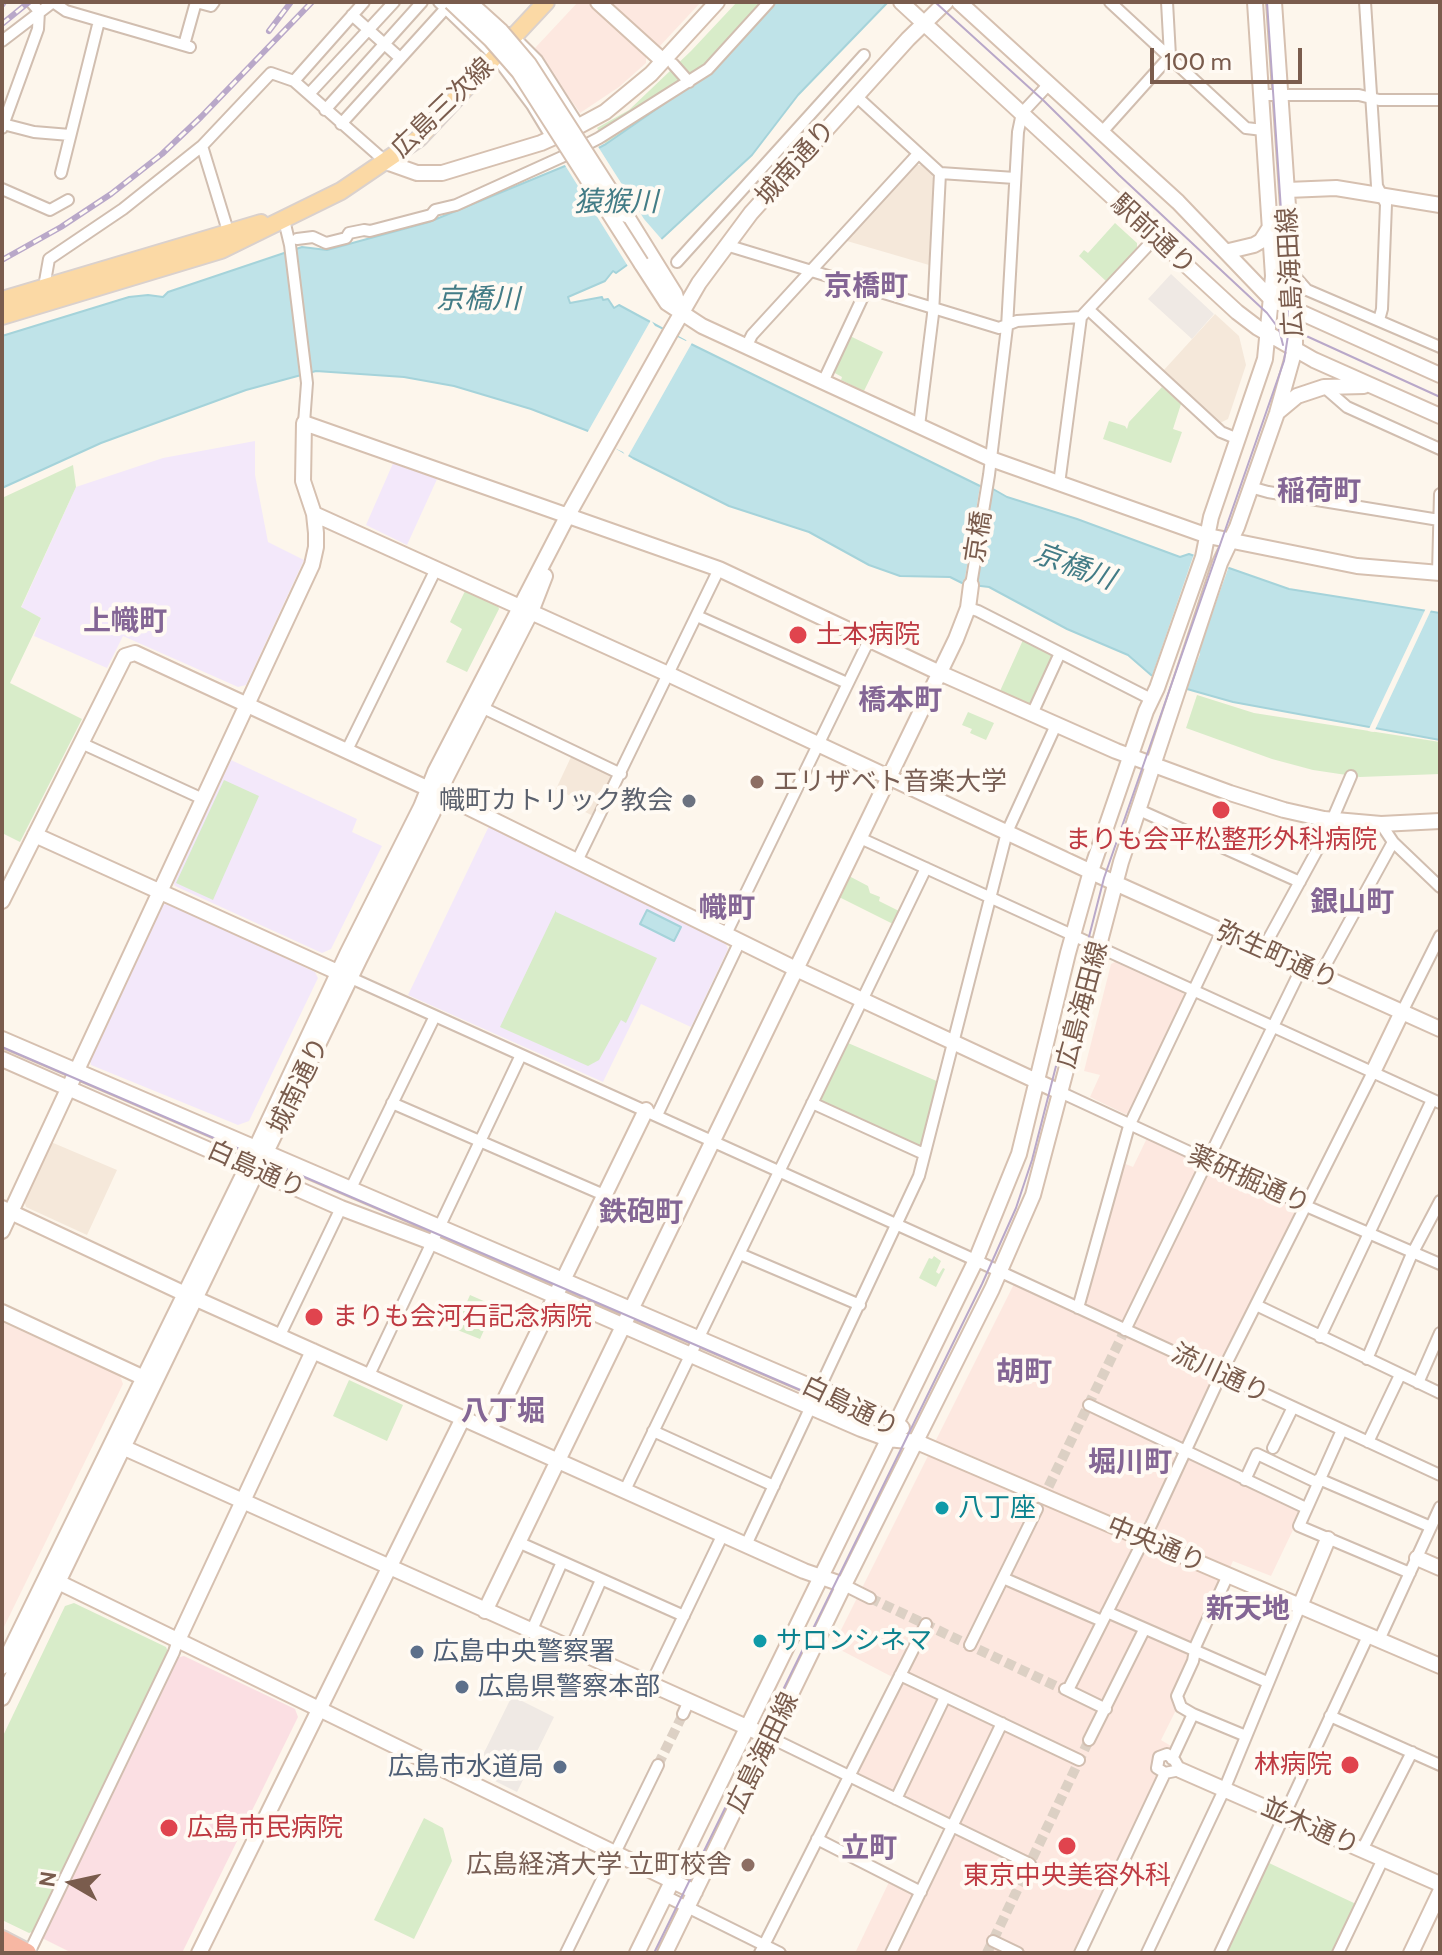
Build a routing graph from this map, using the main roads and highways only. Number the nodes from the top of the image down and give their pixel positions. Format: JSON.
{"nodes":[{"id":1,"x":546,"y":2,"type":"edge"},
{"id":2,"x":284,"y":220,"type":"junction"},
{"id":3,"x":2,"y":300,"type":"edge"},
{"id":4,"x":2,"y":316,"type":"edge"},
{"id":5,"x":2,"y":1940,"type":"edge"},
{"id":6,"x":28,"y":1953,"type":"edge"}],
"edges":[{"from":1,"to":2,"type":"main road","name":"広島三次線"},
{"from":2,"to":3,"type":"main road","name":"広島三次線"},
{"from":2,"to":4,"type":"main road","name":"広島三次線"},
{"from":5,"to":6,"type":"highway"}]}
